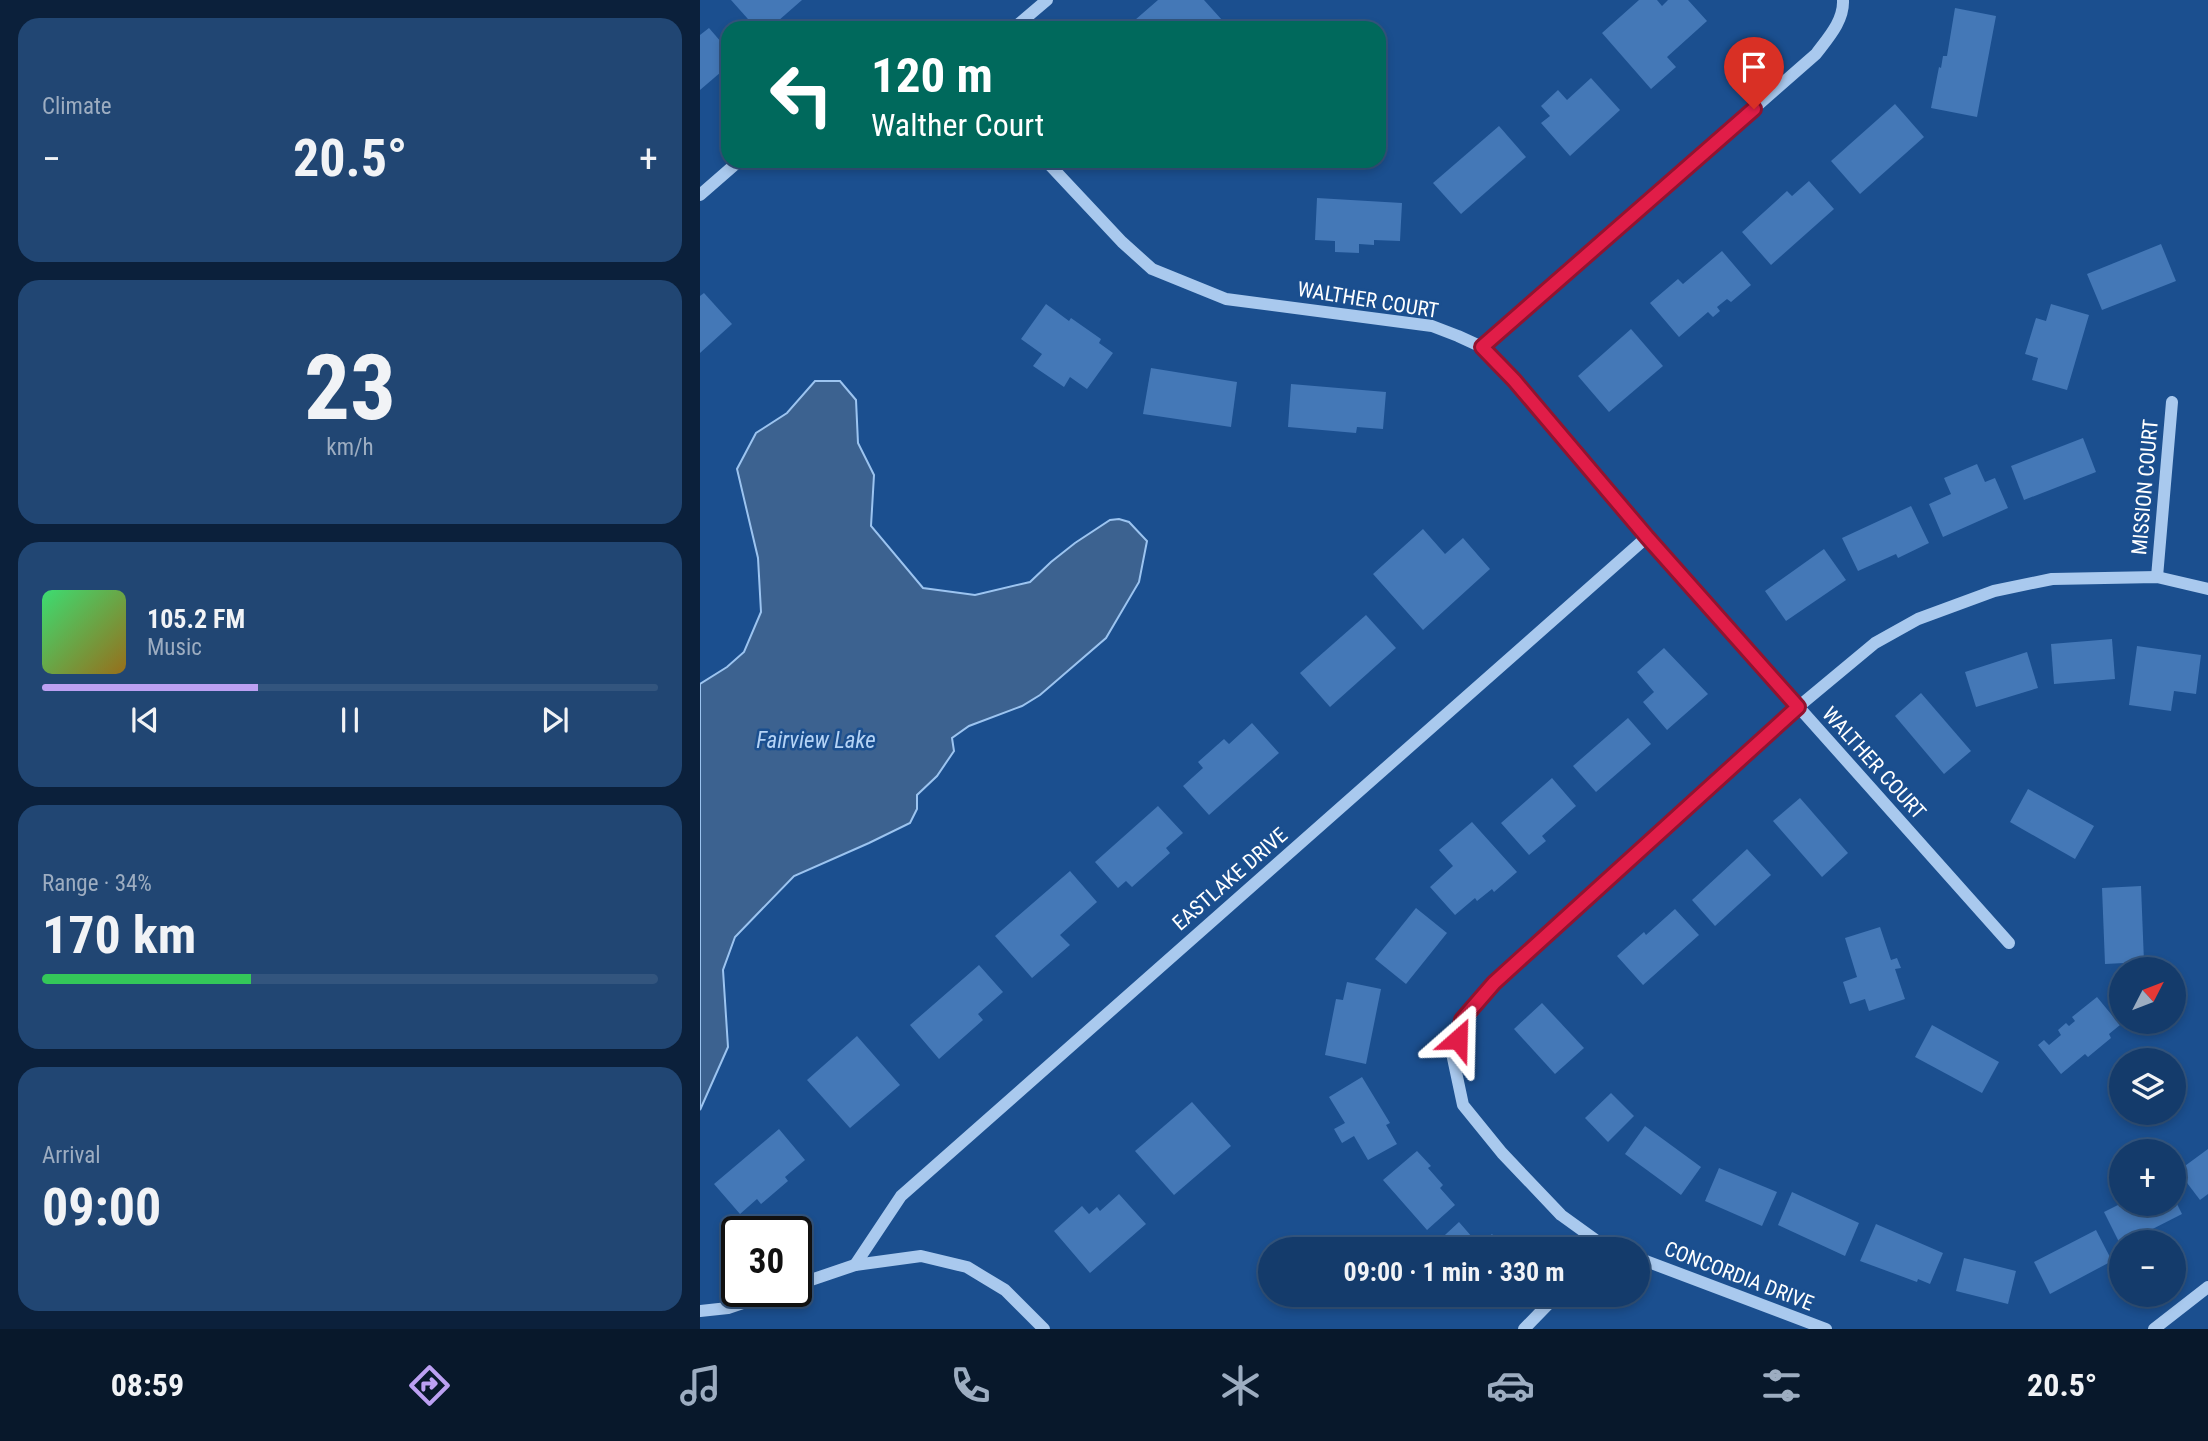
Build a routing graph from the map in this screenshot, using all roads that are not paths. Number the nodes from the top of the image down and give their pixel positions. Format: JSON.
{"nodes":[{"id":1,"x":1047,"y":0,"type":"edge"},
{"id":2,"x":1843,"y":0,"type":"edge"},
{"id":3,"x":1022,"y":21,"type":"edge"},
{"id":4,"x":732,"y":168,"type":"edge"},
{"id":5,"x":1053,"y":168,"type":"edge"},
{"id":6,"x":700,"y":195,"type":"edge"},
{"id":7,"x":1482,"y":347,"type":"junction"},
{"id":8,"x":2172,"y":402,"type":"dead end"},
{"id":9,"x":1647,"y":537,"type":"junction"},
{"id":10,"x":2157,"y":577,"type":"junction"},
{"id":11,"x":2208,"y":589,"type":"edge"},
{"id":12,"x":1798,"y":707,"type":"junction"},
{"id":13,"x":2009,"y":943,"type":"dead end"},
{"id":14,"x":1591,"y":1237,"type":"edge"},
{"id":15,"x":1650,"y":1263,"type":"edge"},
{"id":16,"x":855,"y":1265,"type":"junction"},
{"id":17,"x":812,"y":1280,"type":"edge"},
{"id":18,"x":2208,"y":1287,"type":"edge"},
{"id":19,"x":731,"y":1307,"type":"edge"},
{"id":20,"x":1545,"y":1307,"type":"edge"},
{"id":21,"x":700,"y":1311,"type":"edge"},
{"id":22,"x":1044,"y":1329,"type":"edge"},
{"id":23,"x":1524,"y":1329,"type":"edge"},
{"id":24,"x":1826,"y":1329,"type":"edge"},
{"id":25,"x":2154,"y":1329,"type":"edge"}],
"edges":[{"from":1,"to":3,"type":"street"},
{"from":2,"to":7,"type":"street"},
{"from":4,"to":6,"type":"street"},
{"from":5,"to":7,"type":"street","name":"WALTHER COURT"},
{"from":7,"to":9,"type":"street","name":"WALTHER COURT"},
{"from":8,"to":10,"type":"street","name":"MISSION COURT"},
{"from":9,"to":12,"type":"street","name":"WALTHER COURT"},
{"from":9,"to":16,"type":"street","name":"EASTLAKE DRIVE"},
{"from":10,"to":11,"type":"street"},
{"from":10,"to":12,"type":"street"},
{"from":12,"to":13,"type":"street","name":"WALTHER COURT"},
{"from":12,"to":14,"type":"street"},
{"from":15,"to":24,"type":"street","name":"CONCORDIA DRIVE"},
{"from":16,"to":17,"type":"street"},
{"from":16,"to":22,"type":"street"},
{"from":18,"to":25,"type":"street"},
{"from":19,"to":21,"type":"street"},
{"from":20,"to":23,"type":"street"}]}
